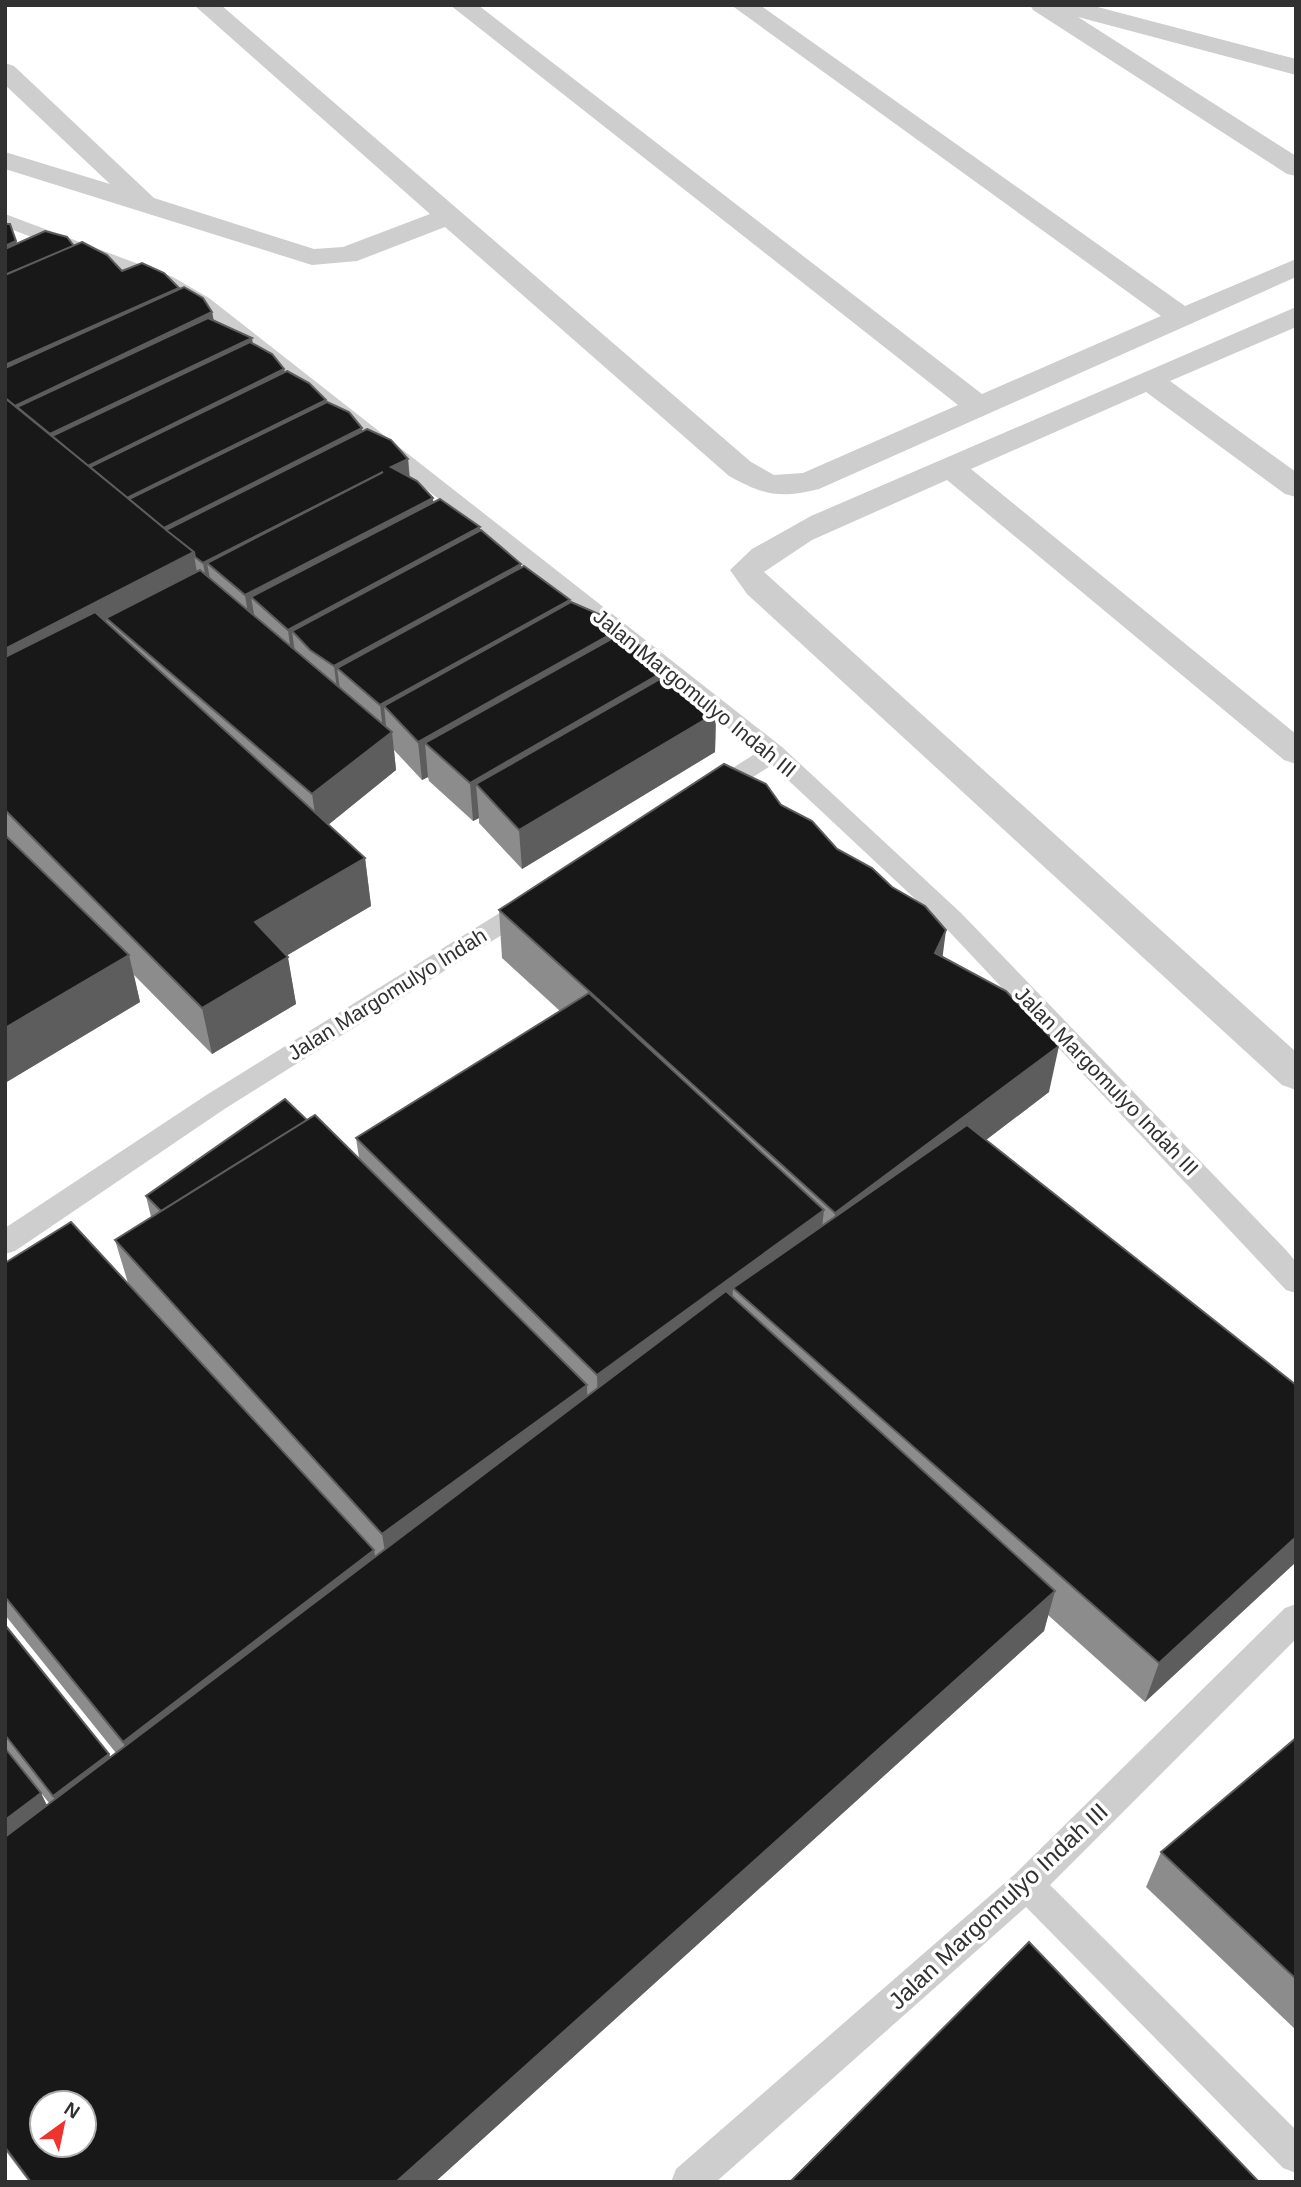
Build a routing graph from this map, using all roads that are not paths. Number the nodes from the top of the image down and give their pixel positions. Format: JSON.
{"nodes":[{"id":1,"x":206,"y":5,"type":"edge"},
{"id":2,"x":463,"y":5,"type":"edge"},
{"id":3,"x":743,"y":5,"type":"edge"},
{"id":4,"x":1042,"y":5,"type":"edge"},
{"id":5,"x":1062,"y":5,"type":"edge"},
{"id":6,"x":1296,"y":66,"type":"edge"},
{"id":7,"x":5,"y":71,"type":"edge"},
{"id":8,"x":5,"y":160,"type":"edge"},
{"id":9,"x":1296,"y":168,"type":"edge"},
{"id":10,"x":147,"y":205,"type":"junction"},
{"id":11,"x":448,"y":215,"type":"junction"},
{"id":12,"x":5,"y":220,"type":"edge"},
{"id":13,"x":1296,"y":267,"type":"edge"},
{"id":14,"x":1296,"y":316,"type":"edge"},
{"id":15,"x":1182,"y":317,"type":"junction"},
{"id":16,"x":1149,"y":380,"type":"junction"},
{"id":17,"x":979,"y":407,"type":"junction"},
{"id":18,"x":950,"y":467,"type":"junction"},
{"id":19,"x":769,"y":485,"type":"junction"},
{"id":20,"x":1296,"y":487,"type":"edge"},
{"id":21,"x":813,"y":530,"type":"junction"},
{"id":22,"x":1296,"y":752,"type":"edge"},
{"id":23,"x":774,"y":753,"type":"junction"},
{"id":24,"x":691,"y":805,"type":"edge"},
{"id":25,"x":549,"y":894,"type":"edge"},
{"id":26,"x":1296,"y":1075,"type":"edge"},
{"id":27,"x":5,"y":1243,"type":"edge"},
{"id":28,"x":1296,"y":1282,"type":"edge"},
{"id":29,"x":1296,"y":1618,"type":"edge"},
{"id":30,"x":1027,"y":1885,"type":"junction"},
{"id":31,"x":1296,"y":2155,"type":"edge"},
{"id":32,"x":689,"y":2182,"type":"edge"}],
"edges":[{"from":1,"to":11,"type":"street"},
{"from":2,"to":17,"type":"street"},
{"from":3,"to":15,"type":"street"},
{"from":4,"to":9,"type":"street"},
{"from":5,"to":6,"type":"street"},
{"from":7,"to":10,"type":"street"},
{"from":8,"to":10,"type":"street"},
{"from":10,"to":11,"type":"street"},
{"from":11,"to":19,"type":"street"},
{"from":12,"to":23,"type":"lane","name":"Jalan Margomulyo Indah III"},
{"from":13,"to":15,"type":"street"},
{"from":14,"to":16,"type":"street"},
{"from":15,"to":17,"type":"street"},
{"from":16,"to":18,"type":"street"},
{"from":16,"to":20,"type":"street"},
{"from":17,"to":19,"type":"street"},
{"from":18,"to":21,"type":"street"},
{"from":18,"to":22,"type":"street"},
{"from":19,"to":21,"type":"street"},
{"from":21,"to":26,"type":"street"},
{"from":23,"to":24,"type":"lane"},
{"from":23,"to":28,"type":"lane","name":"Jalan Margomulyo Indah III"},
{"from":25,"to":27,"type":"lane","name":"Jalan Margomulyo Indah"},
{"from":29,"to":30,"type":"lane","name":"Jalan Margomulyo Indah III"},
{"from":30,"to":31,"type":"lane"},
{"from":30,"to":32,"type":"lane","name":"Jalan Margomulyo Indah III"}]}
